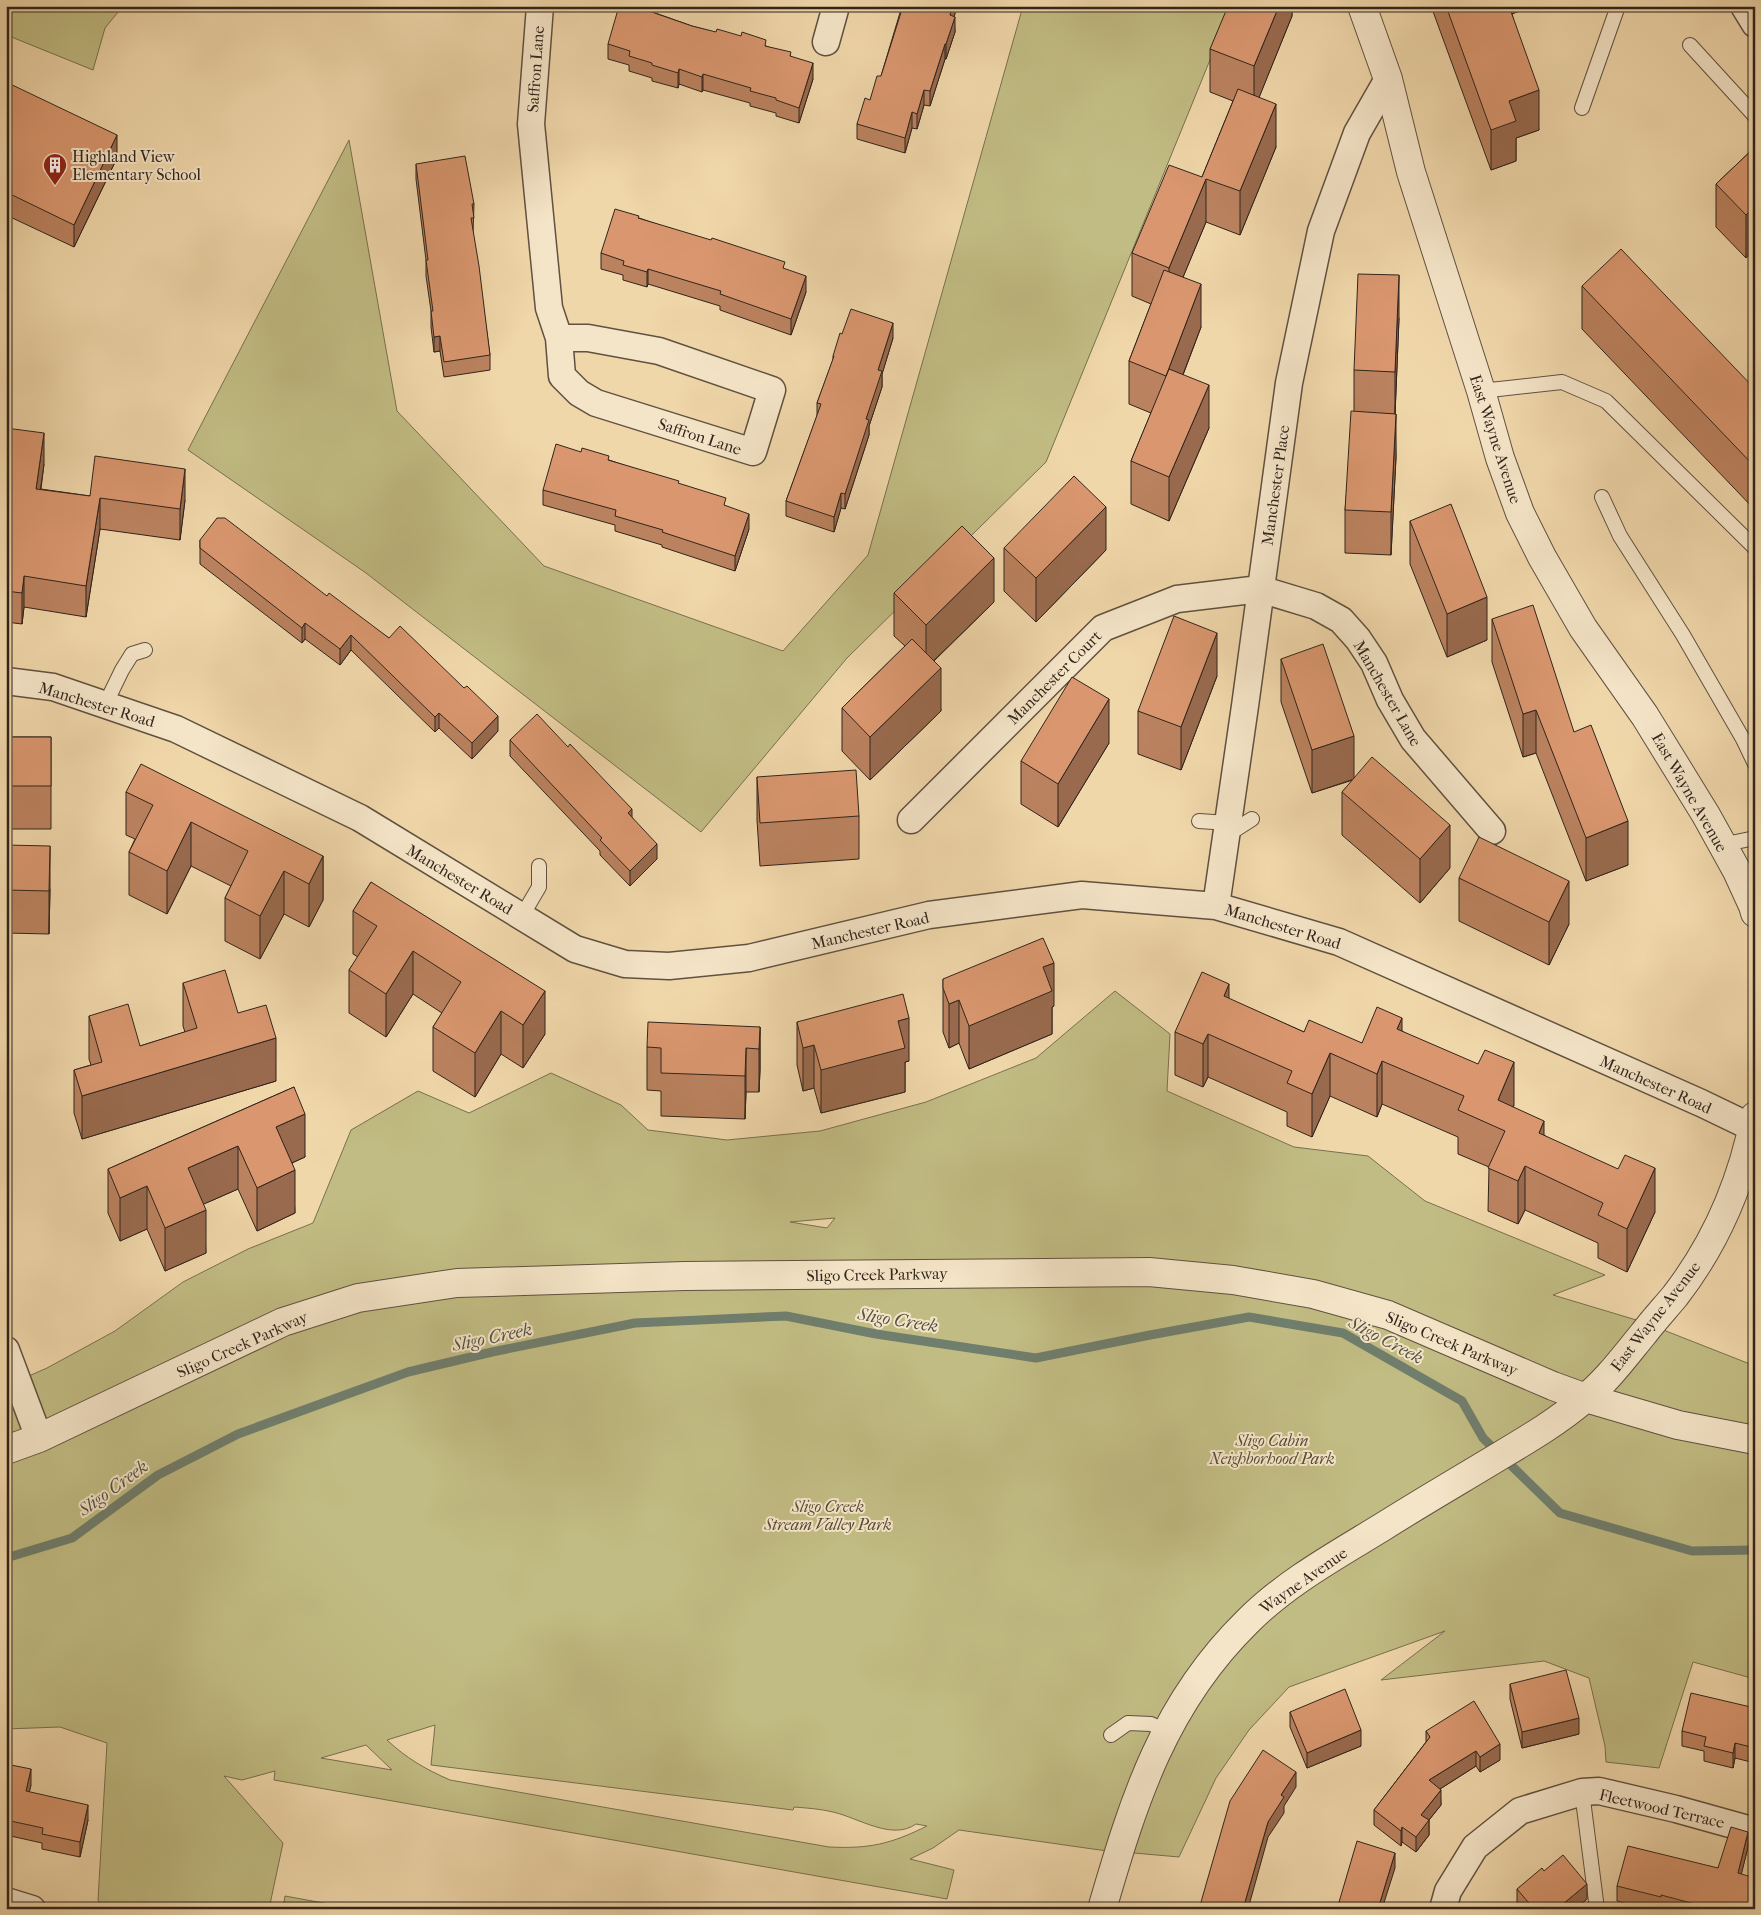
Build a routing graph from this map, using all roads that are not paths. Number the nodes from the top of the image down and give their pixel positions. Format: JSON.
{"nodes":[{"id":1,"x":540,"y":6,"type":"edge"},
{"id":2,"x":836,"y":6,"type":"edge"},
{"id":3,"x":1362,"y":6,"type":"edge"},
{"id":4,"x":1618,"y":6,"type":"edge"},
{"id":5,"x":1744,"y":6,"type":"edge"},
{"id":6,"x":1755,"y":24,"type":"edge"},
{"id":7,"x":826,"y":42,"type":"dead end"},
{"id":8,"x":1690,"y":45,"type":"dead end"},
{"id":9,"x":1388,"y":79,"type":"junction"},
{"id":10,"x":1582,"y":108,"type":"dead end"},
{"id":11,"x":1755,"y":116,"type":"edge"},
{"id":12,"x":559,"y":338,"type":"junction"},
{"id":13,"x":1480,"y":391,"type":"junction"},
{"id":14,"x":1602,"y":497,"type":"dead end"},
{"id":15,"x":1755,"y":548,"type":"edge"},
{"id":16,"x":1260,"y":589,"type":"junction"},
{"id":17,"x":145,"y":650,"type":"dead end"},
{"id":18,"x":6,"y":680,"type":"edge"},
{"id":19,"x":105,"y":705,"type":"junction"},
{"id":20,"x":1755,"y":764,"type":"edge"},
{"id":21,"x":911,"y":820,"type":"dead end"},
{"id":22,"x":1200,"y":820,"type":"dead end"},
{"id":23,"x":1235,"y":826,"type":"junction"},
{"id":24,"x":1492,"y":831,"type":"dead end"},
{"id":25,"x":1755,"y":838,"type":"edge"},
{"id":26,"x":1721,"y":845,"type":"junction"},
{"id":27,"x":539,"y":866,"type":"dead end"},
{"id":28,"x":1216,"y":906,"type":"junction"},
{"id":29,"x":1755,"y":914,"type":"edge"},
{"id":30,"x":522,"y":916,"type":"junction"},
{"id":31,"x":1754,"y":1125,"type":"edge"},
{"id":32,"x":6,"y":1350,"type":"edge"},
{"id":33,"x":1586,"y":1398,"type":"junction"},
{"id":34,"x":39,"y":1438,"type":"junction"},
{"id":35,"x":1755,"y":1440,"type":"edge"},
{"id":36,"x":6,"y":1450,"type":"edge"},
{"id":37,"x":1166,"y":1731,"type":"junction"},
{"id":38,"x":1111,"y":1735,"type":"dead end"},
{"id":39,"x":1582,"y":1792,"type":"junction"},
{"id":40,"x":1755,"y":1831,"type":"edge"},
{"id":41,"x":6,"y":1901,"type":"edge"},
{"id":42,"x":32,"y":1909,"type":"edge"},
{"id":43,"x":1102,"y":1909,"type":"edge"},
{"id":44,"x":1443,"y":1909,"type":"edge"},
{"id":45,"x":1597,"y":1909,"type":"edge"}],
"edges":[{"from":1,"to":12,"type":"street","name":"Saffron Lane"},
{"from":2,"to":7,"type":"street"},
{"from":3,"to":9,"type":"street","name":"East Wayne Avenue"},
{"from":4,"to":10,"type":"lane"},
{"from":5,"to":6,"type":"street"},
{"from":8,"to":11,"type":"lane"},
{"from":9,"to":13,"type":"street","name":"East Wayne Avenue"},
{"from":9,"to":16,"type":"street","name":"Manchester Place"},
{"from":12,"to":12,"type":"street","name":"Saffron Lane"},
{"from":13,"to":15,"type":"lane"},
{"from":13,"to":26,"type":"street","name":"East Wayne Avenue"},
{"from":14,"to":20,"type":"lane"},
{"from":16,"to":21,"type":"street","name":"Manchester Court"},
{"from":16,"to":23,"type":"street","name":"Manchester Place"},
{"from":16,"to":24,"type":"street","name":"Manchester Lane"},
{"from":17,"to":19,"type":"lane"},
{"from":18,"to":19,"type":"street","name":"Manchester Road"},
{"from":19,"to":30,"type":"street","name":"Manchester Road"},
{"from":22,"to":23,"type":"lane"},
{"from":23,"to":28,"type":"street","name":"Manchester Place"},
{"from":25,"to":26,"type":"lane"},
{"from":26,"to":29,"type":"street","name":"East Wayne Avenue"},
{"from":27,"to":30,"type":"lane"},
{"from":28,"to":30,"type":"street","name":"Manchester Road"},
{"from":28,"to":31,"type":"street","name":"Manchester Road"},
{"from":31,"to":33,"type":"street","name":"East Wayne Avenue"},
{"from":32,"to":34,"type":"street"},
{"from":33,"to":34,"type":"street","name":"Sligo Creek Parkway"},
{"from":33,"to":35,"type":"street","name":"Sligo Creek Parkway"},
{"from":33,"to":37,"type":"street","name":"Wayne Avenue"},
{"from":34,"to":36,"type":"street","name":"Sligo Creek Parkway"},
{"from":37,"to":38,"type":"lane"},
{"from":37,"to":43,"type":"street","name":"Wayne Avenue"},
{"from":39,"to":40,"type":"street","name":"Fleetwood Terrace"},
{"from":39,"to":44,"type":"street","name":"Fleetwood Terrace"},
{"from":39,"to":45,"type":"lane"},
{"from":41,"to":42,"type":"street"}]}
